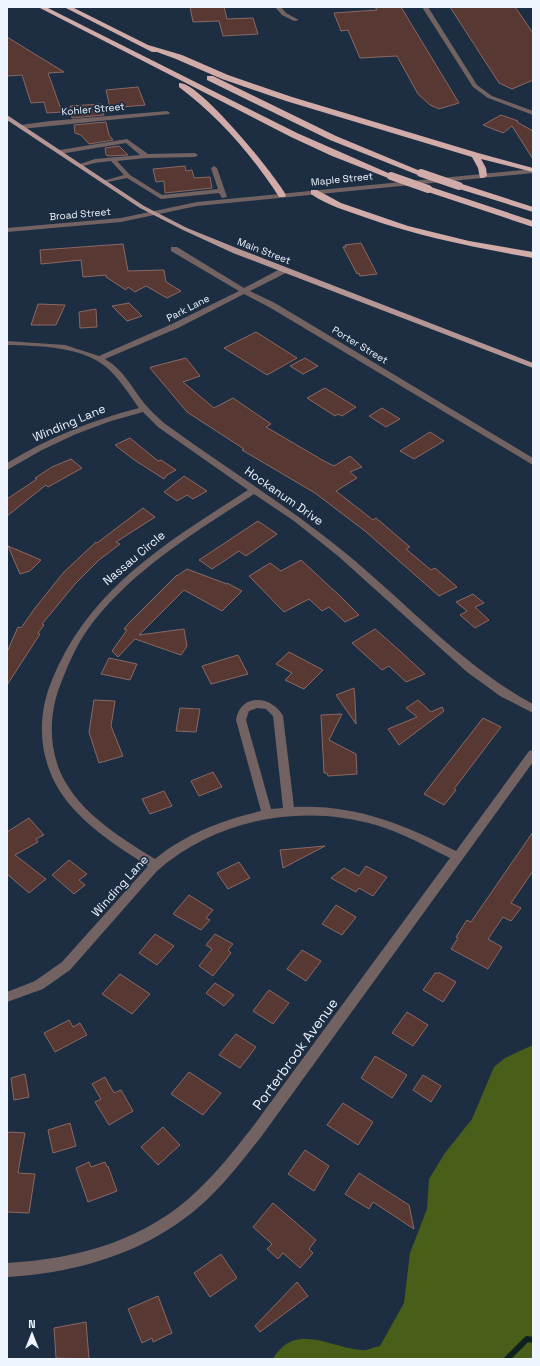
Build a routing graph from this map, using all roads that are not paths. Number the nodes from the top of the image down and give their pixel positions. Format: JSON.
{"nodes":[{"id":1,"x":41,"y":7,"type":"edge"},
{"id":2,"x":67,"y":7,"type":"edge"},
{"id":3,"x":278,"y":7,"type":"edge"},
{"id":4,"x":425,"y":7,"type":"edge"},
{"id":5,"x":296,"y":20,"type":"dead end"},
{"id":6,"x":148,"y":47,"type":"junction"},
{"id":7,"x":162,"y":69,"type":"junction"},
{"id":8,"x":167,"y":113,"type":"dead end"},
{"id":9,"x":533,"y":113,"type":"edge"},
{"id":10,"x":7,"y":117,"type":"edge"},
{"id":11,"x":21,"y":127,"type":"junction"},
{"id":12,"x":60,"y":152,"type":"junction"},
{"id":13,"x":195,"y":155,"type":"dead end"},
{"id":14,"x":146,"y":156,"type":"junction"},
{"id":15,"x":475,"y":156,"type":"junction"},
{"id":16,"x":113,"y":160,"type":"junction"},
{"id":17,"x":80,"y":165,"type":"junction"},
{"id":18,"x":214,"y":168,"type":"dead end"},
{"id":19,"x":533,"y":170,"type":"edge"},
{"id":20,"x":128,"y":176,"type":"junction"},
{"id":21,"x":483,"y":176,"type":"junction"},
{"id":22,"x":105,"y":182,"type":"junction"},
{"id":23,"x":222,"y":191,"type":"junction"},
{"id":24,"x":314,"y":192,"type":"junction"},
{"id":25,"x":282,"y":195,"type":"junction"},
{"id":26,"x":170,"y":196,"type":"junction"},
{"id":27,"x":226,"y":201,"type":"junction"},
{"id":28,"x":178,"y":207,"type":"junction"},
{"id":29,"x":533,"y":210,"type":"edge"},
{"id":30,"x":154,"y":214,"type":"junction"},
{"id":31,"x":533,"y":224,"type":"edge"},
{"id":32,"x":7,"y":230,"type":"edge"},
{"id":33,"x":174,"y":249,"type":"dead end"},
{"id":34,"x":533,"y":255,"type":"edge"},
{"id":35,"x":284,"y":270,"type":"junction"},
{"id":36,"x":245,"y":291,"type":"junction"},
{"id":37,"x":7,"y":343,"type":"edge"},
{"id":38,"x":99,"y":359,"type":"junction"},
{"id":39,"x":533,"y":366,"type":"edge"},
{"id":40,"x":144,"y":409,"type":"junction"},
{"id":41,"x":533,"y":462,"type":"edge"},
{"id":42,"x":7,"y":467,"type":"edge"},
{"id":43,"x":255,"y":489,"type":"junction"},
{"id":44,"x":533,"y":709,"type":"edge"},
{"id":45,"x":533,"y":754,"type":"edge"},
{"id":46,"x":289,"y":811,"type":"junction"},
{"id":47,"x":267,"y":814,"type":"junction"},
{"id":48,"x":458,"y":856,"type":"junction"},
{"id":49,"x":155,"y":865,"type":"junction"},
{"id":50,"x":7,"y":997,"type":"edge"},
{"id":51,"x":7,"y":1270,"type":"edge"}],
"edges":[{"from":1,"to":7,"type":"highway"},
{"from":2,"to":6,"type":"highway"},
{"from":3,"to":5,"type":"street"},
{"from":4,"to":9,"type":"street"},
{"from":6,"to":15,"type":"highway"},
{"from":6,"to":29,"type":"highway","bridge":true},
{"from":7,"to":25,"type":"highway"},
{"from":7,"to":31,"type":"highway","bridge":true},
{"from":8,"to":11,"type":"street","name":"Kohler Street"},
{"from":10,"to":11,"type":"main road","name":"Main Street"},
{"from":11,"to":12,"type":"main road","name":"Main Street"},
{"from":12,"to":14,"type":"street"},
{"from":12,"to":17,"type":"main road","name":"Main Street"},
{"from":13,"to":14,"type":"street"},
{"from":14,"to":16,"type":"street"},
{"from":15,"to":19,"type":"highway"},
{"from":15,"to":21,"type":"highway"},
{"from":16,"to":17,"type":"street"},
{"from":16,"to":20,"type":"street"},
{"from":17,"to":22,"type":"main road","name":"Main Street"},
{"from":18,"to":23,"type":"street"},
{"from":19,"to":21,"type":"street","name":"Maple Street"},
{"from":20,"to":22,"type":"street"},
{"from":20,"to":26,"type":"street"},
{"from":21,"to":24,"type":"street","name":"Maple Street"},
{"from":22,"to":30,"type":"main road","name":"Main Street"},
{"from":23,"to":26,"type":"street"},
{"from":23,"to":27,"type":"street"},
{"from":24,"to":25,"type":"street","name":"Maple Street"},
{"from":24,"to":34,"type":"highway"},
{"from":25,"to":27,"type":"street","name":"Maple Street"},
{"from":26,"to":28,"type":"street"},
{"from":27,"to":28,"type":"street","name":"Maple Street"},
{"from":28,"to":30,"type":"street","name":"Maple Street"},
{"from":30,"to":32,"type":"street","name":"Broad Street"},
{"from":30,"to":35,"type":"main road","name":"Main Street"},
{"from":33,"to":36,"type":"street","name":"Porter Street"},
{"from":35,"to":36,"type":"street","name":"Park Lane"},
{"from":35,"to":39,"type":"main road","name":"Main Street"},
{"from":36,"to":38,"type":"street","name":"Park Lane"},
{"from":36,"to":41,"type":"street","name":"Porter Street"},
{"from":37,"to":38,"type":"street","name":"Hockanum Drive"},
{"from":38,"to":40,"type":"street","name":"Hockanum Drive"},
{"from":40,"to":42,"type":"street","name":"Winding Lane"},
{"from":40,"to":43,"type":"street","name":"Hockanum Drive"},
{"from":43,"to":44,"type":"street","name":"Hockanum Drive"},
{"from":43,"to":49,"type":"street","name":"Nassau Circle"},
{"from":45,"to":48,"type":"street","name":"Porterbrook Avenue"},
{"from":46,"to":47,"type":"street","name":"Winding Lane"},
{"from":46,"to":47,"type":"street"},
{"from":46,"to":48,"type":"street","name":"Winding Lane"},
{"from":47,"to":49,"type":"street","name":"Winding Lane"},
{"from":48,"to":51,"type":"street","name":"Porterbrook Avenue"},
{"from":49,"to":50,"type":"street","name":"Winding Lane"}]}
